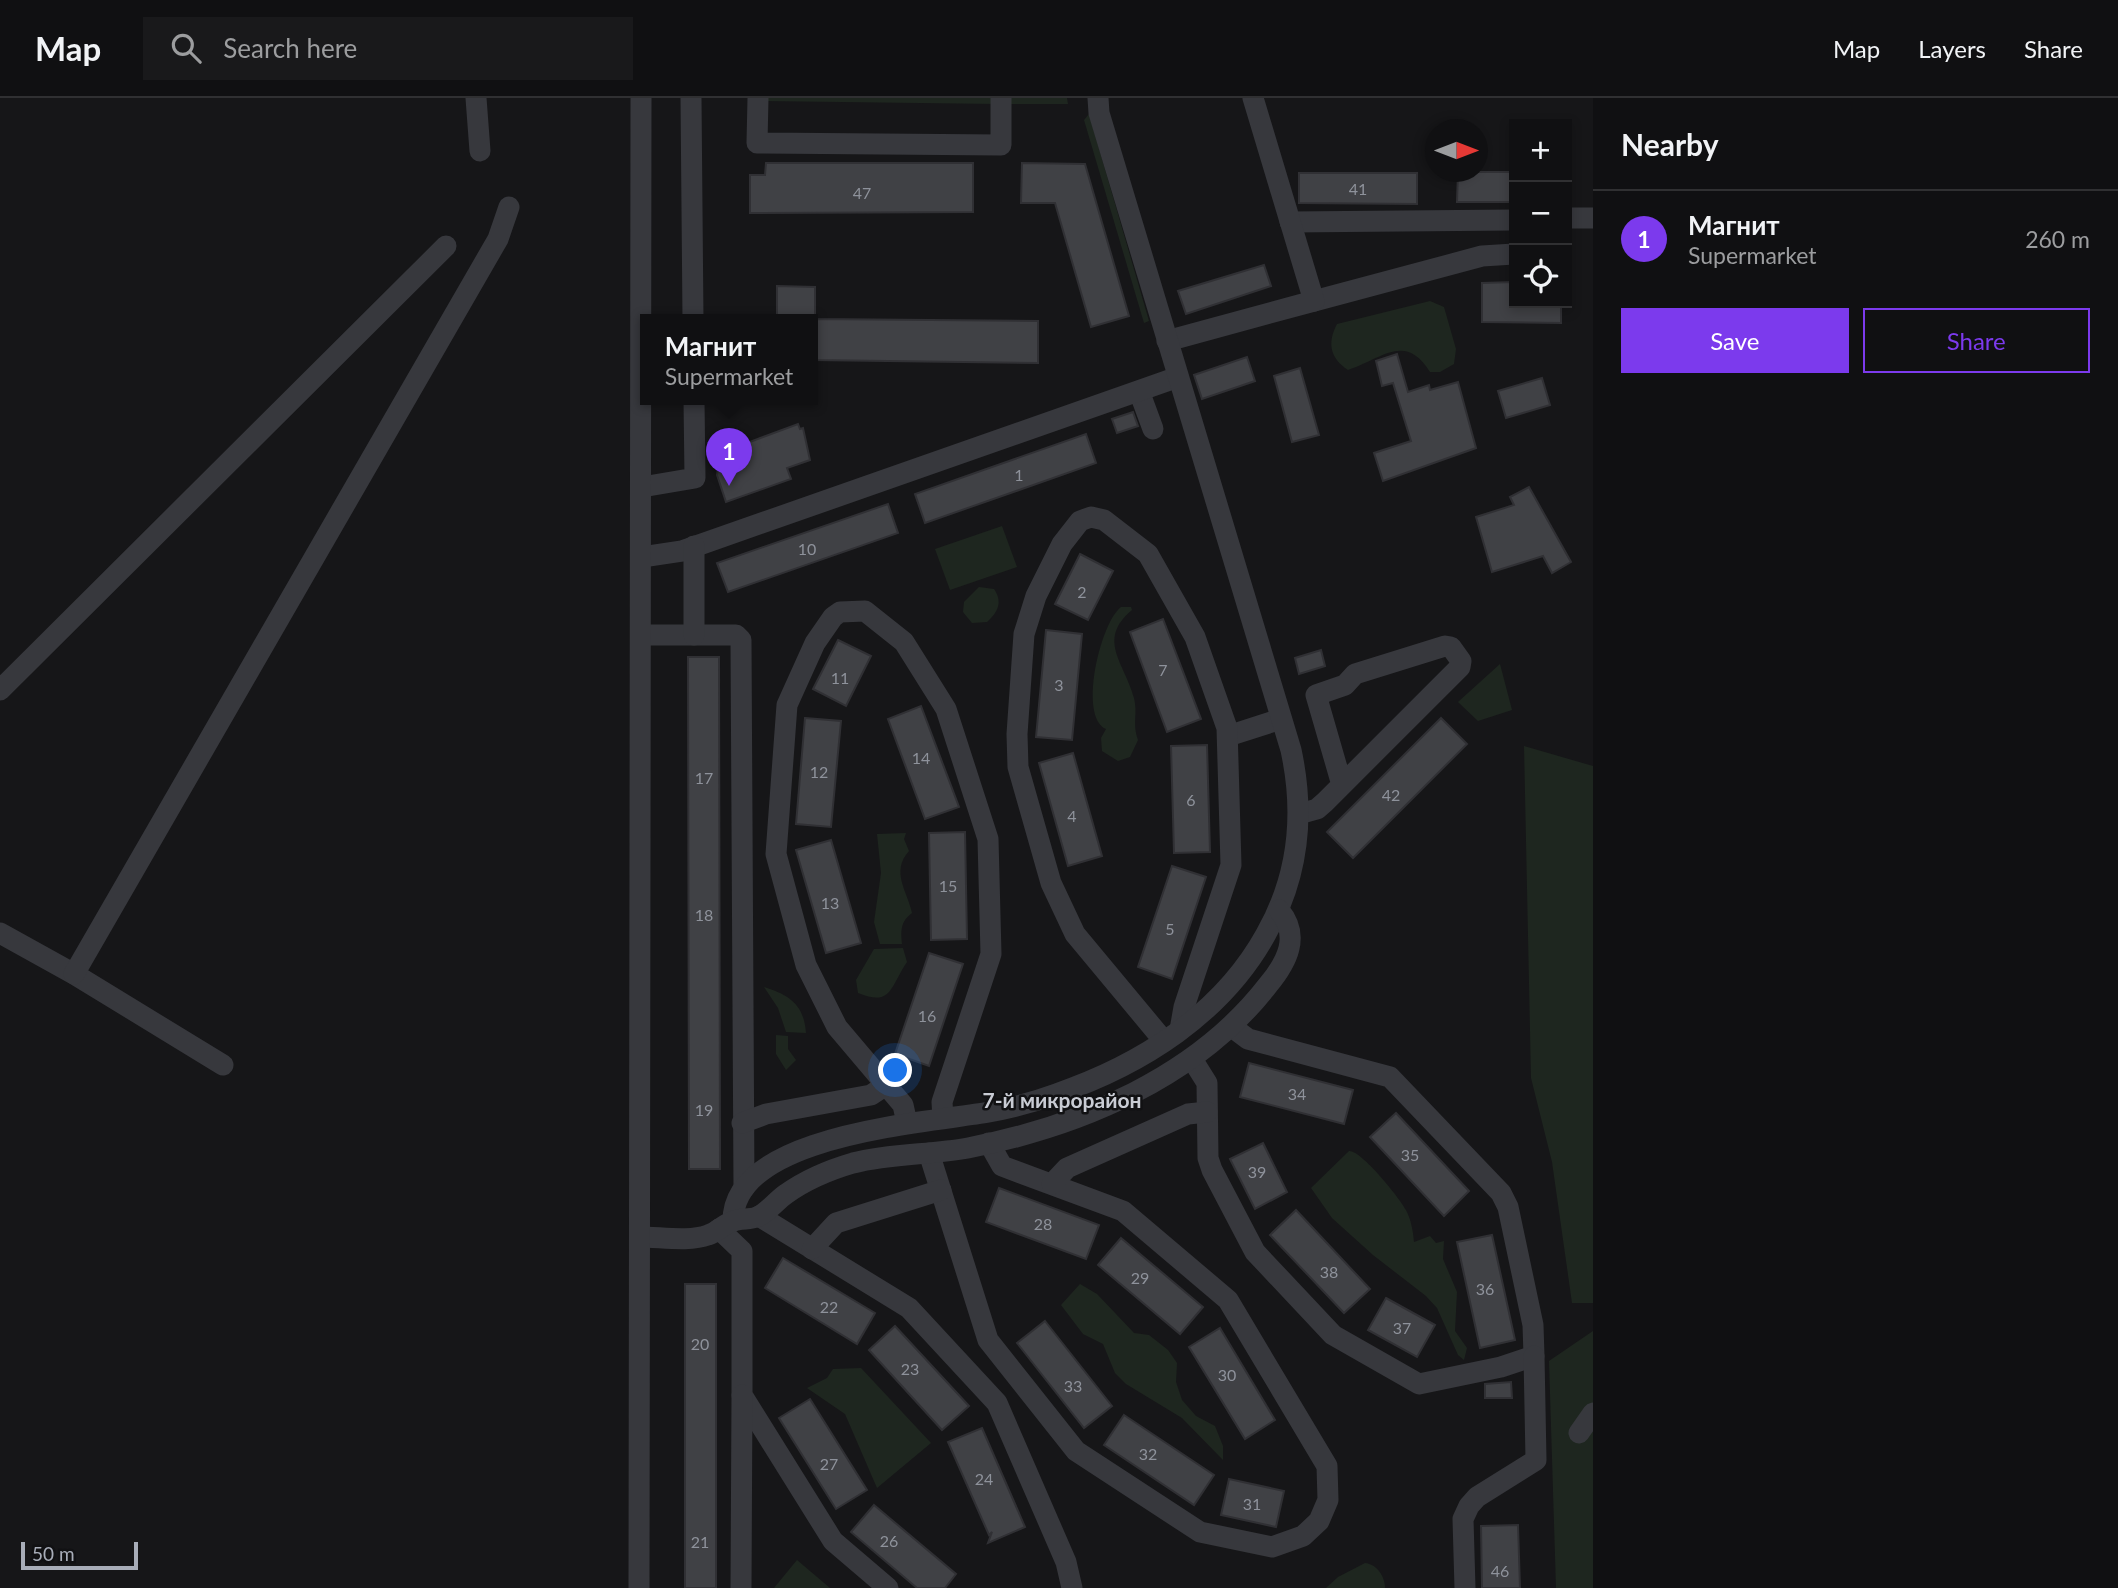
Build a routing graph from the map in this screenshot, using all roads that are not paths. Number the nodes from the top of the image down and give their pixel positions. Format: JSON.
{"nodes":[{"id":1,"x":476,"y":98,"type":"edge"},
{"id":2,"x":641,"y":98,"type":"edge"},
{"id":3,"x":691,"y":98,"type":"edge"},
{"id":4,"x":758,"y":98,"type":"edge"},
{"id":5,"x":1001,"y":98,"type":"edge"},
{"id":6,"x":1098,"y":98,"type":"edge"},
{"id":7,"x":1253,"y":98,"type":"edge"},
{"id":8,"x":480,"y":151,"type":"dead end"},
{"id":9,"x":509,"y":207,"type":"dead end"},
{"id":10,"x":1572,"y":218,"type":"edge"},
{"id":11,"x":1593,"y":218,"type":"edge"},
{"id":12,"x":1509,"y":220,"type":"edge"},
{"id":13,"x":1290,"y":222,"type":"junction"},
{"id":14,"x":446,"y":246,"type":"dead end"},
{"id":15,"x":1509,"y":254,"type":"edge"},
{"id":16,"x":1314,"y":301,"type":"junction"},
{"id":17,"x":642,"y":314,"type":"edge"},
{"id":18,"x":693,"y":314,"type":"edge"},
{"id":19,"x":1167,"y":341,"type":"junction"},
{"id":20,"x":1178,"y":377,"type":"junction"},
{"id":21,"x":1139,"y":391,"type":"junction"},
{"id":22,"x":642,"y":405,"type":"edge"},
{"id":23,"x":694,"y":405,"type":"edge"},
{"id":24,"x":1153,"y":429,"type":"dead end"},
{"id":25,"x":642,"y":487,"type":"junction"},
{"id":26,"x":694,"y":546,"type":"junction"},
{"id":27,"x":642,"y":556,"type":"junction"},
{"id":28,"x":642,"y":635,"type":"junction"},
{"id":29,"x":694,"y":635,"type":"junction"},
{"id":30,"x":0,"y":690,"type":"edge"},
{"id":31,"x":1281,"y":719,"type":"junction"},
{"id":32,"x":1228,"y":736,"type":"junction"},
{"id":33,"x":1342,"y":785,"type":"junction"},
{"id":34,"x":1299,"y":814,"type":"junction"},
{"id":35,"x":1279,"y":910,"type":"junction"},
{"id":36,"x":0,"y":933,"type":"edge"},
{"id":37,"x":74,"y":974,"type":"junction"},
{"id":38,"x":1232,"y":1027,"type":"junction"},
{"id":39,"x":1172,"y":1035,"type":"junction"},
{"id":40,"x":1192,"y":1059,"type":"junction"},
{"id":41,"x":223,"y":1065,"type":"dead end"},
{"id":42,"x":886,"y":1085,"type":"junction"},
{"id":43,"x":1208,"y":1112,"type":"junction"},
{"id":44,"x":943,"y":1118,"type":"junction"},
{"id":45,"x":742,"y":1123,"type":"junction"},
{"id":46,"x":906,"y":1123,"type":"junction"},
{"id":47,"x":989,"y":1143,"type":"junction"},
{"id":48,"x":929,"y":1153,"type":"junction"},
{"id":49,"x":1052,"y":1184,"type":"junction"},
{"id":50,"x":744,"y":1188,"type":"junction"},
{"id":51,"x":941,"y":1190,"type":"junction"},
{"id":52,"x":759,"y":1216,"type":"junction"},
{"id":53,"x":726,"y":1225,"type":"junction"},
{"id":54,"x":640,"y":1237,"type":"junction"},
{"id":55,"x":812,"y":1249,"type":"junction"},
{"id":56,"x":1534,"y":1356,"type":"junction"},
{"id":57,"x":741,"y":1395,"type":"junction"},
{"id":58,"x":1593,"y":1413,"type":"edge"},
{"id":59,"x":1579,"y":1433,"type":"dead end"},
{"id":60,"x":639,"y":1588,"type":"edge"},
{"id":61,"x":741,"y":1588,"type":"edge"},
{"id":62,"x":888,"y":1588,"type":"edge"},
{"id":63,"x":1072,"y":1588,"type":"edge"},
{"id":64,"x":1465,"y":1588,"type":"edge"}],
"edges":[{"from":1,"to":8,"type":"street"},
{"from":2,"to":17,"type":"street"},
{"from":3,"to":18,"type":"street"},
{"from":4,"to":5,"type":"street"},
{"from":6,"to":19,"type":"street"},
{"from":7,"to":13,"type":"street"},
{"from":9,"to":37,"type":"street"},
{"from":10,"to":11,"type":"street"},
{"from":12,"to":13,"type":"street"},
{"from":13,"to":16,"type":"street"},
{"from":14,"to":30,"type":"street"},
{"from":15,"to":16,"type":"street"},
{"from":16,"to":19,"type":"street"},
{"from":19,"to":20,"type":"street"},
{"from":20,"to":21,"type":"street"},
{"from":20,"to":31,"type":"street"},
{"from":21,"to":24,"type":"street"},
{"from":21,"to":26,"type":"street"},
{"from":22,"to":25,"type":"street"},
{"from":23,"to":25,"type":"street"},
{"from":25,"to":27,"type":"street"},
{"from":26,"to":27,"type":"street"},
{"from":26,"to":29,"type":"street"},
{"from":27,"to":28,"type":"street"},
{"from":28,"to":29,"type":"street"},
{"from":28,"to":54,"type":"street"},
{"from":29,"to":45,"type":"street"},
{"from":31,"to":32,"type":"street"},
{"from":31,"to":34,"type":"street"},
{"from":32,"to":39,"type":"street"},
{"from":32,"to":39,"type":"street"},
{"from":33,"to":33,"type":"street"},
{"from":33,"to":34,"type":"street"},
{"from":34,"to":35,"type":"street"},
{"from":35,"to":38,"type":"street"},
{"from":35,"to":39,"type":"street"},
{"from":36,"to":37,"type":"street"},
{"from":37,"to":41,"type":"street"},
{"from":38,"to":40,"type":"street"},
{"from":38,"to":56,"type":"street"},
{"from":39,"to":44,"type":"street"},
{"from":40,"to":43,"type":"street"},
{"from":40,"to":47,"type":"street"},
{"from":42,"to":44,"type":"street"},
{"from":42,"to":45,"type":"street"},
{"from":42,"to":46,"type":"street"},
{"from":43,"to":49,"type":"street"},
{"from":43,"to":56,"type":"street"},
{"from":44,"to":46,"type":"street"},
{"from":45,"to":50,"type":"street"},
{"from":46,"to":50,"type":"street"},
{"from":47,"to":48,"type":"street"},
{"from":47,"to":49,"type":"street"},
{"from":48,"to":51,"type":"street"},
{"from":48,"to":52,"type":"street"},
{"from":49,"to":51,"type":"street"},
{"from":50,"to":53,"type":"street"},
{"from":51,"to":55,"type":"street"},
{"from":52,"to":53,"type":"street"},
{"from":52,"to":55,"type":"street"},
{"from":53,"to":54,"type":"street"},
{"from":53,"to":57,"type":"street"},
{"from":54,"to":60,"type":"street"},
{"from":55,"to":63,"type":"street"},
{"from":56,"to":64,"type":"street"},
{"from":57,"to":61,"type":"street"},
{"from":57,"to":62,"type":"street"},
{"from":58,"to":59,"type":"street"}]}
